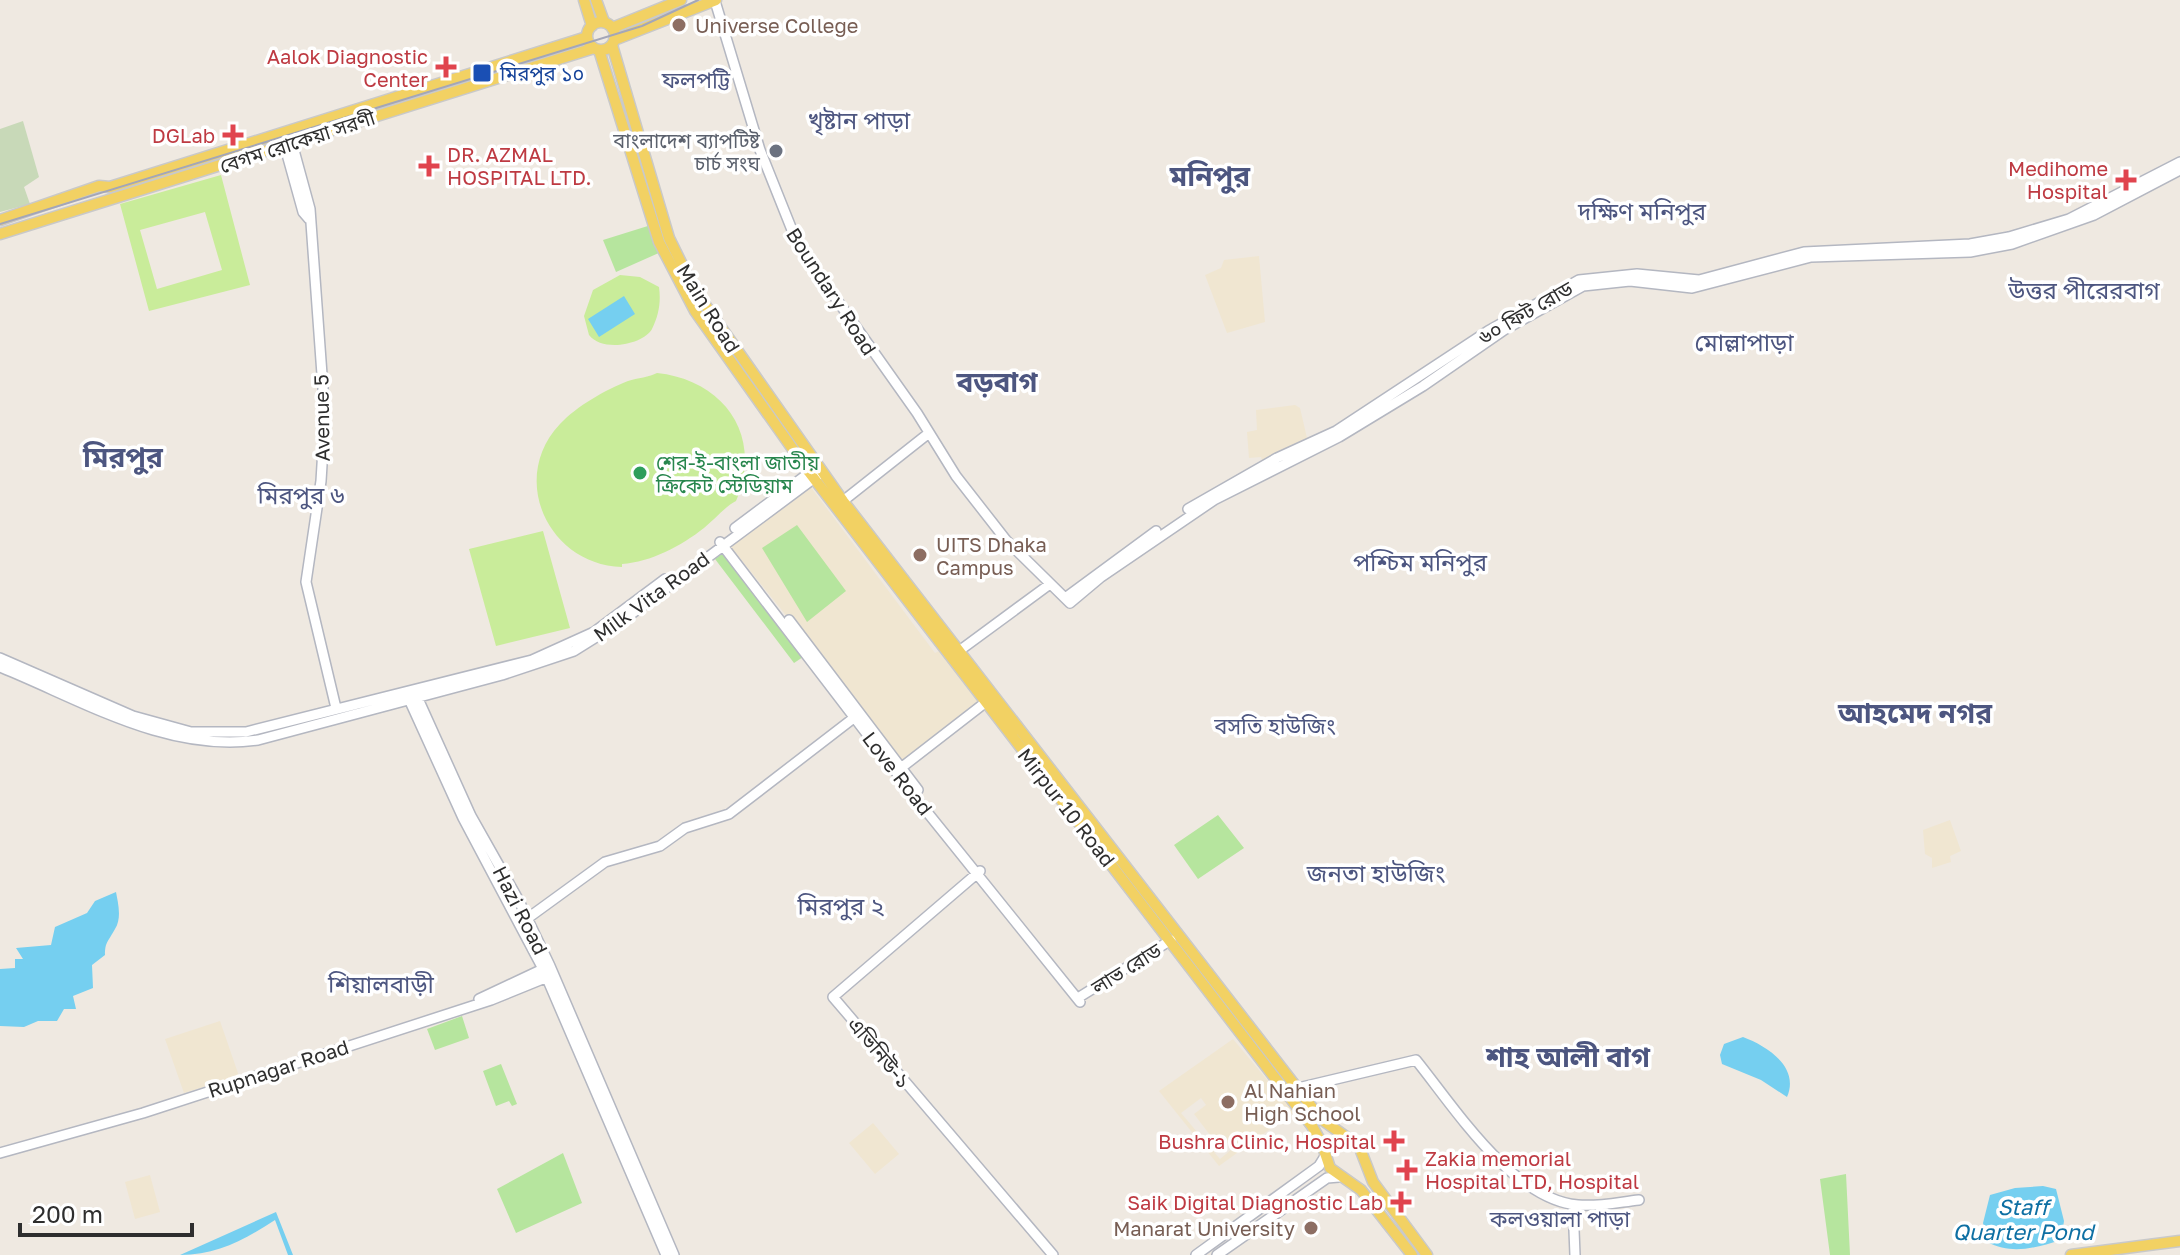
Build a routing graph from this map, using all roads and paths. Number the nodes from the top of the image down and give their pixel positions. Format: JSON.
{"nodes":[{"id":1,"x":584,"y":0,"type":"edge"},
{"id":2,"x":596,"y":0,"type":"edge"},
{"id":3,"x":681,"y":0,"type":"edge"},
{"id":4,"x":716,"y":0,"type":"edge"},
{"id":5,"x":603,"y":25,"type":"junction"},
{"id":6,"x":587,"y":37,"type":"junction"},
{"id":7,"x":613,"y":43,"type":"junction"},
{"id":8,"x":596,"y":49,"type":"junction"},
{"id":9,"x":286,"y":140,"type":"junction"},
{"id":10,"x":2180,"y":162,"type":"edge"},
{"id":11,"x":2180,"y":170,"type":"edge"},
{"id":12,"x":2151,"y":183,"type":"junction"},
{"id":13,"x":0,"y":220,"type":"edge"},
{"id":14,"x":0,"y":234,"type":"edge"},
{"id":15,"x":720,"y":337,"type":"junction"},
{"id":16,"x":929,"y":433,"type":"junction"},
{"id":17,"x":816,"y":472,"type":"junction"},
{"id":18,"x":843,"y":501,"type":"junction"},
{"id":19,"x":866,"y":539,"type":"junction"},
{"id":20,"x":723,"y":541,"type":"junction"},
{"id":21,"x":1050,"y":584,"type":"junction"},
{"id":22,"x":1068,"y":600,"type":"joint"},
{"id":23,"x":959,"y":651,"type":"junction"},
{"id":24,"x":812,"y":656,"type":"junction"},
{"id":25,"x":0,"y":658,"type":"edge"},
{"id":26,"x":0,"y":667,"type":"edge"},
{"id":27,"x":411,"y":694,"type":"junction"},
{"id":28,"x":986,"y":702,"type":"junction"},
{"id":29,"x":336,"y":708,"type":"junction"},
{"id":30,"x":855,"y":717,"type":"junction"},
{"id":31,"x":1014,"y":729,"type":"junction"},
{"id":32,"x":899,"y":769,"type":"junction"},
{"id":33,"x":1110,"y":853,"type":"junction"},
{"id":34,"x":979,"y":872,"type":"junction"},
{"id":35,"x":528,"y":918,"type":"junction"},
{"id":36,"x":1171,"y":940,"type":"junction"},
{"id":37,"x":548,"y":972,"type":"junction"},
{"id":38,"x":1079,"y":998,"type":"joint"},
{"id":39,"x":1298,"y":1088,"type":"junction"},
{"id":40,"x":1339,"y":1133,"type":"junction"},
{"id":41,"x":1322,"y":1144,"type":"junction"},
{"id":42,"x":0,"y":1153,"type":"edge"},
{"id":43,"x":1365,"y":1156,"type":"junction"},
{"id":44,"x":1324,"y":1158,"type":"junction"},
{"id":45,"x":1347,"y":1180,"type":"junction"},
{"id":46,"x":1639,"y":1200,"type":"dead end"},
{"id":47,"x":1573,"y":1205,"type":"junction"},
{"id":48,"x":2180,"y":1241,"type":"edge"},
{"id":49,"x":666,"y":1255,"type":"edge"},
{"id":50,"x":674,"y":1255,"type":"edge"},
{"id":51,"x":1053,"y":1255,"type":"edge"},
{"id":52,"x":1196,"y":1255,"type":"edge"},
{"id":53,"x":1217,"y":1255,"type":"edge"},
{"id":54,"x":1412,"y":1255,"type":"edge"},
{"id":55,"x":1427,"y":1255,"type":"edge"},
{"id":56,"x":1575,"y":1255,"type":"edge"},
{"id":57,"x":2071,"y":1255,"type":"edge"}],
"edges":[{"from":1,"to":5,"type":"main road"},
{"from":2,"to":5,"type":"main road"},
{"from":3,"to":5,"type":"main road"},
{"from":4,"to":7,"type":"main road"},
{"from":4,"to":16,"type":"street","name":"Boundary Road"},
{"from":5,"to":6,"type":"main road"},
{"from":5,"to":7,"type":"main road","name":"Main Road"},
{"from":6,"to":8,"type":"main road","name":"Main Road"},
{"from":6,"to":9,"type":"main road","name":"বেগম রোকেয়া সরণী"},
{"from":7,"to":8,"type":"main road","name":"বেগম রোকেয়া সরণী"},
{"from":7,"to":15,"type":"main road","name":"Main Road"},
{"from":8,"to":9,"type":"main road","name":"বেগম রোকেয়া সরণী"},
{"from":8,"to":15,"type":"main road","name":"Main Road"},
{"from":9,"to":13,"type":"main road","name":"বেগম রোকেয়া সরণী"},
{"from":9,"to":14,"type":"main road","name":"বেগম রোকেয়া সরণী"},
{"from":9,"to":29,"type":"street","name":"Avenue 5"},
{"from":10,"to":12,"type":"street","name":"৬০ ফিট রোড"},
{"from":11,"to":12,"type":"street","name":"৬০ ফিট রোড"},
{"from":12,"to":22,"type":"street","name":"৬০ ফিট রোড"},
{"from":15,"to":17,"type":"main road","name":"Main Road"},
{"from":16,"to":18,"type":"street"},
{"from":16,"to":21,"type":"street","name":"Boundary Road"},
{"from":17,"to":18,"type":"main road","name":"Main Road"},
{"from":17,"to":19,"type":"main road","name":"Mirpur 10 Road"},
{"from":17,"to":20,"type":"street","name":"Milk Vita Road"},
{"from":18,"to":19,"type":"main road","name":"Mirpur 10 Road"},
{"from":19,"to":23,"type":"main road","name":"Mirpur 10 Road"},
{"from":19,"to":28,"type":"main road","name":"Mirpur 10 Road"},
{"from":20,"to":24,"type":"street","name":"Love Road"},
{"from":20,"to":27,"type":"street","name":"Milk Vita Road"},
{"from":21,"to":22,"type":"street","name":"Boundary Road"},
{"from":21,"to":23,"type":"street"},
{"from":23,"to":31,"type":"main road","name":"Mirpur 10 Road"},
{"from":24,"to":30,"type":"street","name":"Love Road"},
{"from":24,"to":32,"type":"street","name":"Love Road"},
{"from":25,"to":29,"type":"street","name":"Milk Vita Road"},
{"from":26,"to":27,"type":"street","name":"Milk Vita Road"},
{"from":27,"to":29,"type":"street","name":"Milk Vita Road"},
{"from":27,"to":35,"type":"street","name":"Hazi Road"},
{"from":27,"to":37,"type":"street","name":"Hazi Road"},
{"from":28,"to":31,"type":"main road","name":"Mirpur 10 Road"},
{"from":28,"to":32,"type":"street"},
{"from":30,"to":32,"type":"street","name":"Love Road"},
{"from":30,"to":35,"type":"street"},
{"from":31,"to":33,"type":"main road","name":"Mirpur 10 Road"},
{"from":32,"to":34,"type":"street","name":"Love Road"},
{"from":33,"to":36,"type":"main road","name":"Mirpur 10 Road"},
{"from":33,"to":39,"type":"main road","name":"Mirpur 10 Road"},
{"from":34,"to":38,"type":"street","name":"Love Road"},
{"from":34,"to":51,"type":"street","name":"এভিনিউ-১"},
{"from":35,"to":37,"type":"street","name":"Hazi Road"},
{"from":36,"to":38,"type":"street","name":"লাভ রোড"},
{"from":36,"to":41,"type":"main road","name":"Mirpur 10 Road"},
{"from":37,"to":42,"type":"street","name":"Rupnagar Road"},
{"from":37,"to":49,"type":"street"},
{"from":37,"to":50,"type":"street","name":"Hazi Road"},
{"from":39,"to":40,"type":"main road","name":"Mirpur 10 Road"},
{"from":39,"to":47,"type":"street"},
{"from":40,"to":41,"type":"main road"},
{"from":40,"to":43,"type":"main road"},
{"from":41,"to":44,"type":"main road"},
{"from":43,"to":45,"type":"main road"},
{"from":43,"to":55,"type":"main road"},
{"from":44,"to":45,"type":"main road"},
{"from":44,"to":52,"type":"street"},
{"from":45,"to":53,"type":"street"},
{"from":45,"to":54,"type":"main road"},
{"from":46,"to":47,"type":"street"},
{"from":47,"to":56,"type":"street"},
{"from":48,"to":57,"type":"main road"}]}
